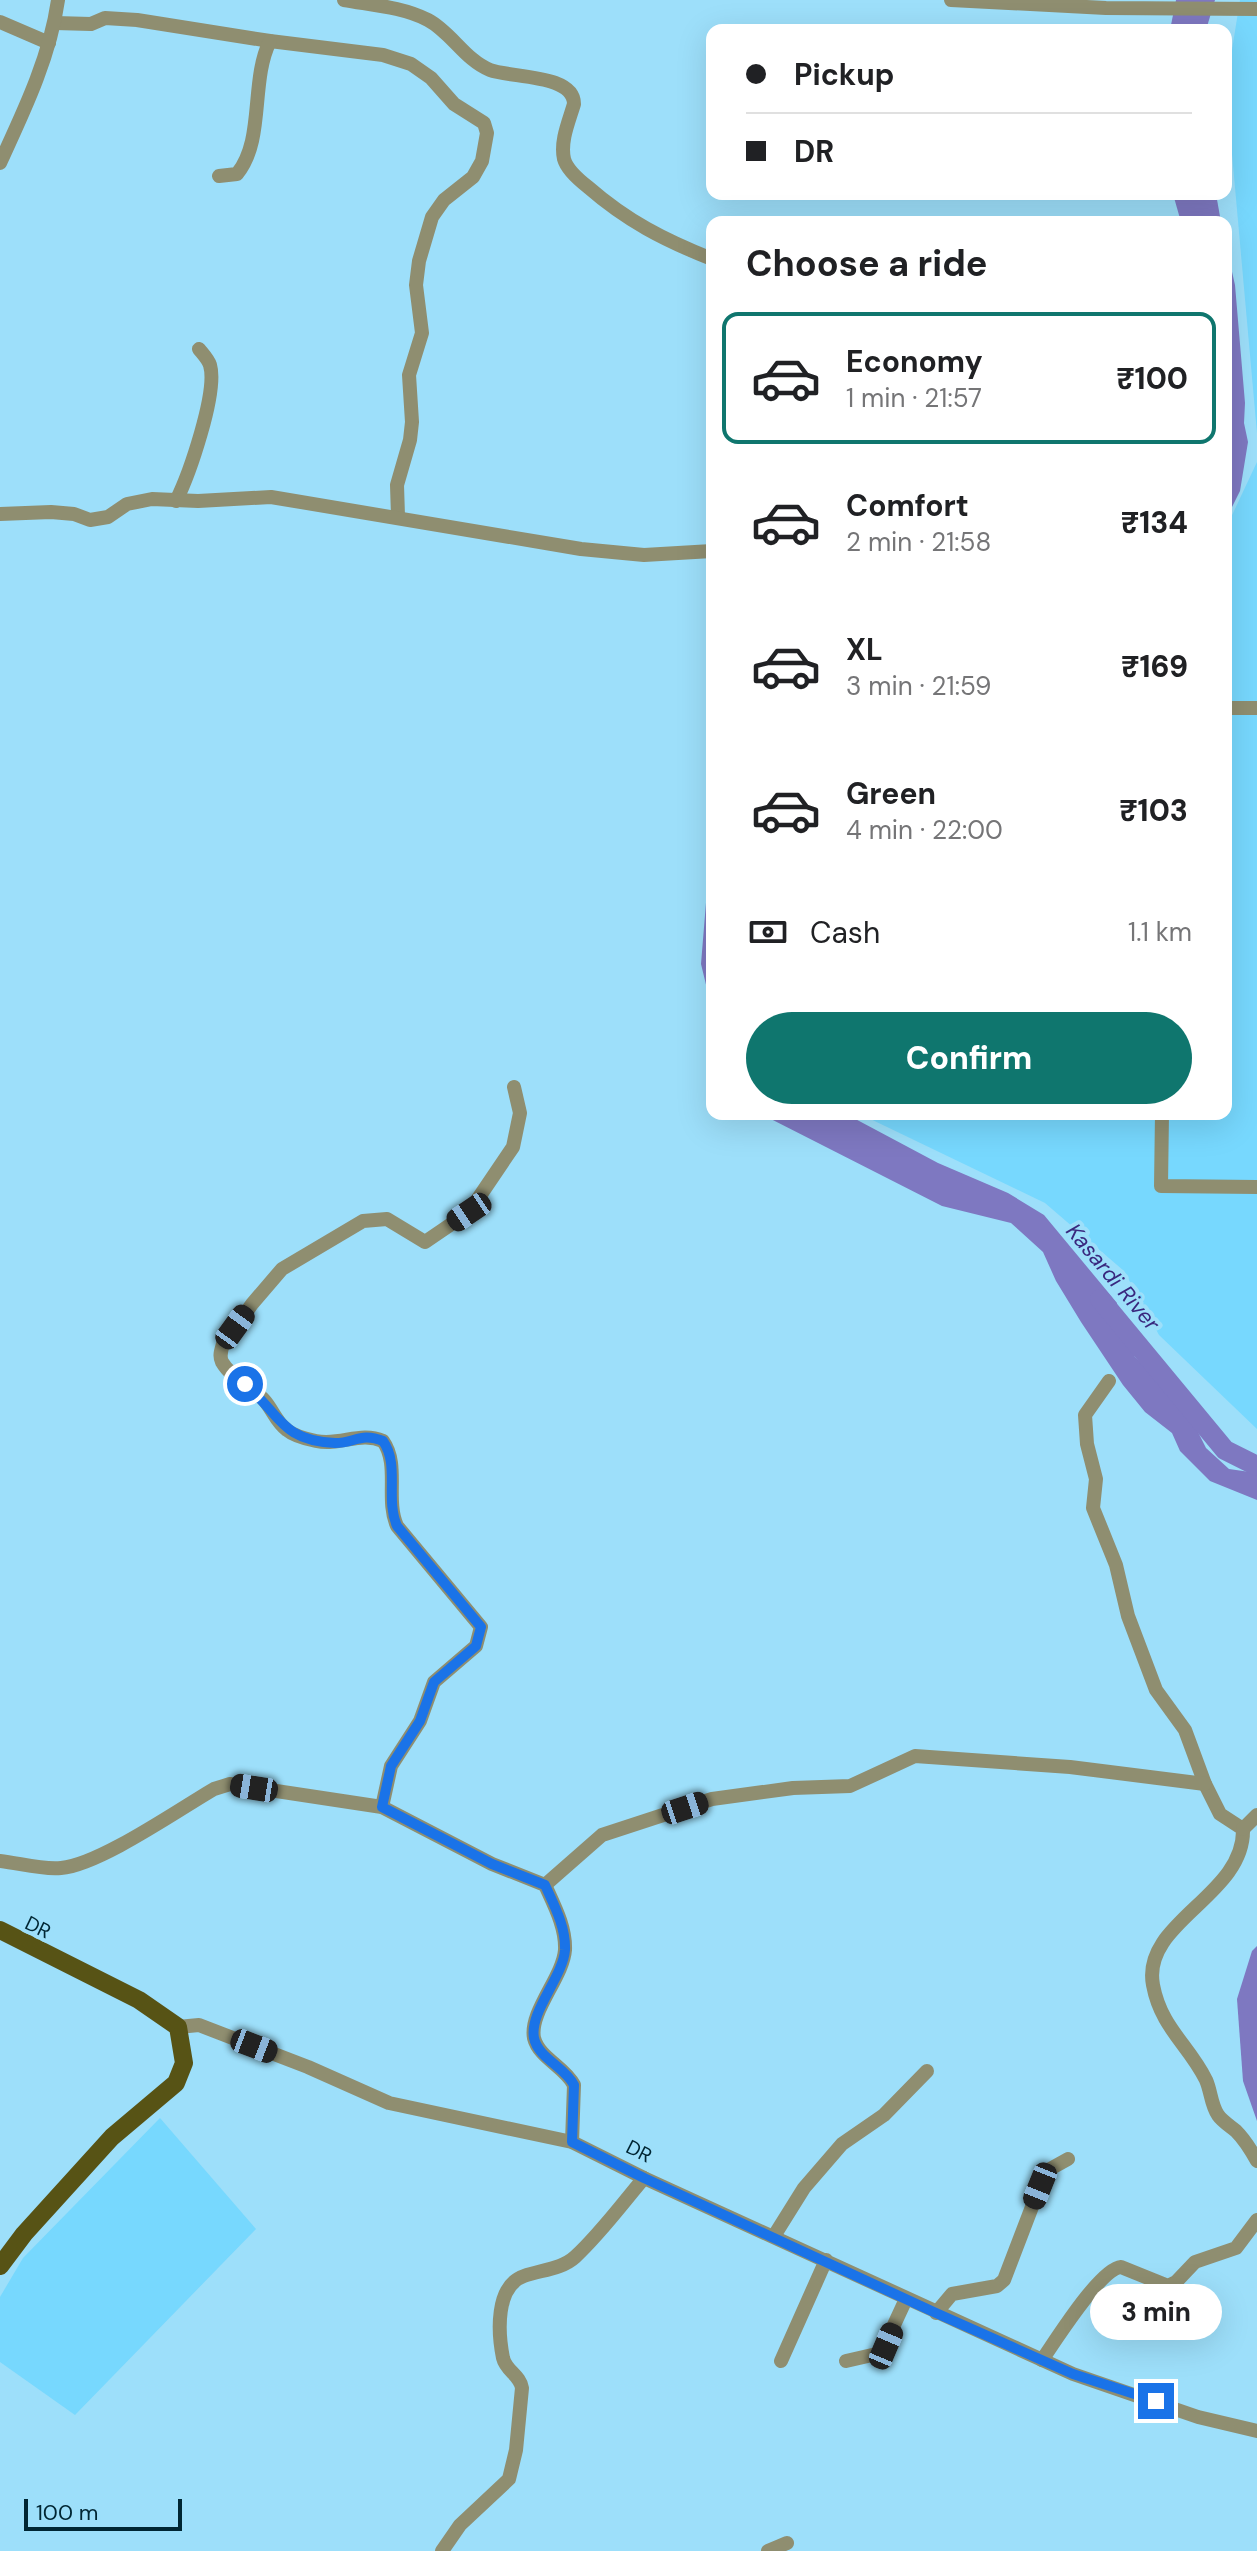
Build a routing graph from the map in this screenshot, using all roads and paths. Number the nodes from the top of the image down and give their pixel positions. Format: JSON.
{"nodes":[{"id":1,"x":344,"y":0,"type":"edge"},
{"id":2,"x":951,"y":0,"type":"edge"},
{"id":3,"x":1256,"y":9,"type":"edge"},
{"id":4,"x":56,"y":12,"type":"edge"},
{"id":5,"x":0,"y":22,"type":"edge"},
{"id":6,"x":270,"y":41,"type":"junction"},
{"id":7,"x":49,"y":43,"type":"junction"},
{"id":8,"x":0,"y":163,"type":"edge"},
{"id":9,"x":219,"y":176,"type":"dead end"},
{"id":10,"x":706,"y":256,"type":"edge"},
{"id":11,"x":199,"y":349,"type":"dead end"},
{"id":12,"x":176,"y":501,"type":"junction"},
{"id":13,"x":0,"y":514,"type":"edge"},
{"id":14,"x":398,"y":516,"type":"junction"},
{"id":15,"x":706,"y":551,"type":"edge"},
{"id":16,"x":1232,"y":708,"type":"edge"},
{"id":17,"x":1257,"y":708,"type":"edge"},
{"id":18,"x":514,"y":1087,"type":"dead end"},
{"id":19,"x":1162,"y":1120,"type":"edge"},
{"id":20,"x":1257,"y":1187,"type":"edge"},
{"id":21,"x":1109,"y":1381,"type":"dead end"},
{"id":22,"x":1205,"y":1784,"type":"junction"},
{"id":23,"x":382,"y":1807,"type":"junction"},
{"id":24,"x":1257,"y":1815,"type":"edge"},
{"id":25,"x":1243,"y":1829,"type":"junction"},
{"id":26,"x":0,"y":1861,"type":"edge"},
{"id":27,"x":545,"y":1885,"type":"junction"},
{"id":28,"x":0,"y":1930,"type":"edge"},
{"id":29,"x":178,"y":2027,"type":"junction"},
{"id":30,"x":927,"y":2071,"type":"dead end"},
{"id":31,"x":572,"y":2142,"type":"junction"},
{"id":32,"x":1068,"y":2159,"type":"dead end"},
{"id":33,"x":1257,"y":2161,"type":"edge"},
{"id":34,"x":644,"y":2178,"type":"junction"},
{"id":35,"x":1257,"y":2220,"type":"edge"},
{"id":36,"x":774,"y":2236,"type":"junction"},
{"id":37,"x":826,"y":2260,"type":"junction"},
{"id":38,"x":0,"y":2266,"type":"edge"},
{"id":39,"x":906,"y":2299,"type":"junction"},
{"id":40,"x":936,"y":2313,"type":"junction"},
{"id":41,"x":1042,"y":2360,"type":"junction"},
{"id":42,"x":781,"y":2361,"type":"dead end"},
{"id":43,"x":846,"y":2361,"type":"dead end"},
{"id":44,"x":1257,"y":2431,"type":"edge"},
{"id":45,"x":787,"y":2543,"type":"dead end"},
{"id":46,"x":442,"y":2551,"type":"edge"},
{"id":47,"x":768,"y":2551,"type":"edge"}],
"edges":[{"from":1,"to":10,"type":"street"},
{"from":2,"to":3,"type":"street"},
{"from":4,"to":6,"type":"street"},
{"from":4,"to":7,"type":"street"},
{"from":5,"to":7,"type":"street"},
{"from":6,"to":9,"type":"street"},
{"from":6,"to":14,"type":"street"},
{"from":7,"to":8,"type":"street"},
{"from":11,"to":12,"type":"street"},
{"from":12,"to":13,"type":"street"},
{"from":12,"to":14,"type":"street"},
{"from":14,"to":15,"type":"street"},
{"from":16,"to":17,"type":"street"},
{"from":18,"to":23,"type":"street"},
{"from":19,"to":20,"type":"street"},
{"from":21,"to":22,"type":"street"},
{"from":22,"to":25,"type":"street"},
{"from":22,"to":27,"type":"street"},
{"from":23,"to":26,"type":"street"},
{"from":23,"to":27,"type":"street"},
{"from":24,"to":25,"type":"street"},
{"from":25,"to":33,"type":"street"},
{"from":27,"to":31,"type":"street"},
{"from":28,"to":29,"type":"main road","name":"DR"},
{"from":29,"to":31,"type":"street","name":"DR"},
{"from":29,"to":38,"type":"main road"},
{"from":30,"to":36,"type":"street"},
{"from":31,"to":34,"type":"street","name":"DR"},
{"from":32,"to":40,"type":"street"},
{"from":34,"to":36,"type":"street","name":"DR"},
{"from":34,"to":46,"type":"street"},
{"from":35,"to":41,"type":"street"},
{"from":36,"to":37,"type":"street","name":"DR"},
{"from":37,"to":39,"type":"street","name":"DR"},
{"from":37,"to":42,"type":"street"},
{"from":39,"to":40,"type":"street","name":"DR"},
{"from":39,"to":43,"type":"street"},
{"from":40,"to":41,"type":"street","name":"DR"},
{"from":41,"to":44,"type":"street","name":"DR"},
{"from":45,"to":47,"type":"street"}]}
